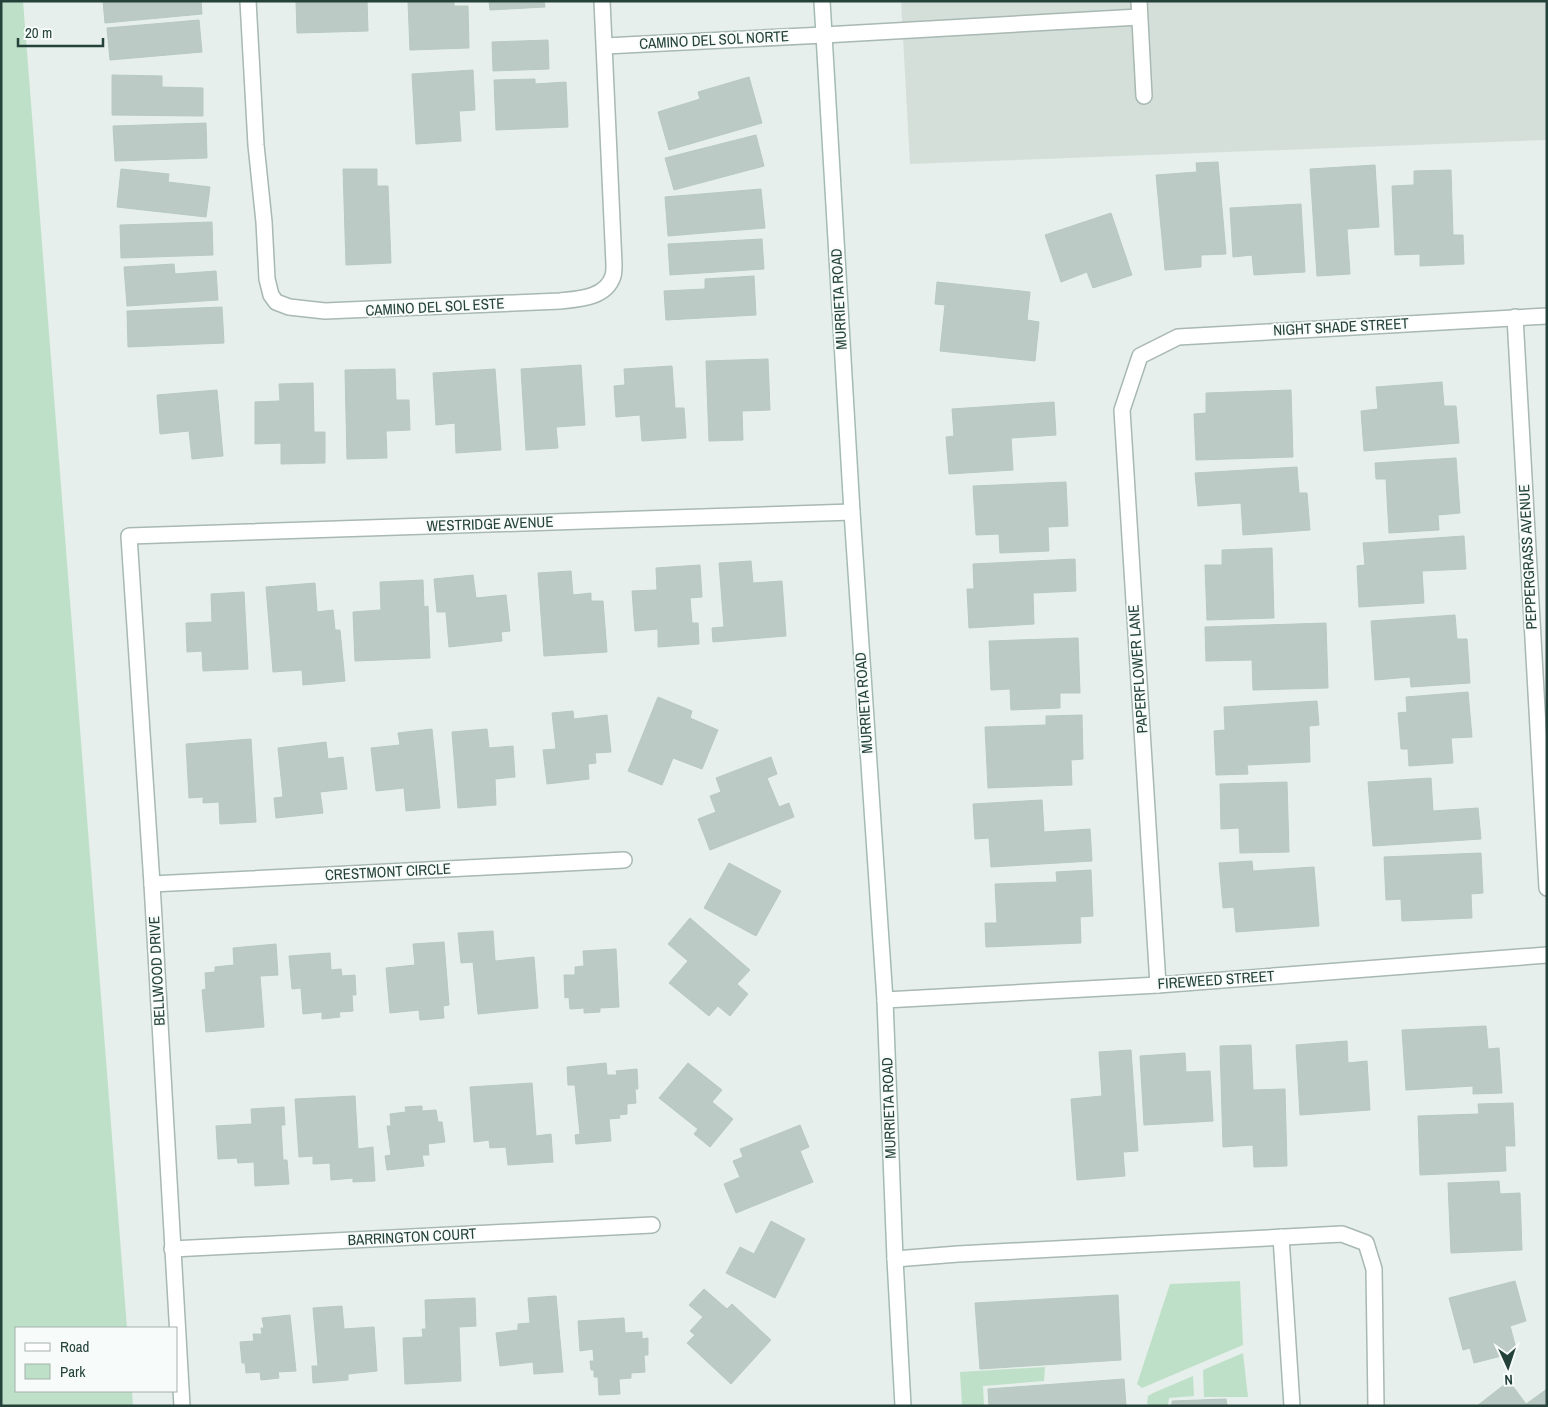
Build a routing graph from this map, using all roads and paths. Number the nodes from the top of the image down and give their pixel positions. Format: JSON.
{"nodes":[{"id":1,"x":248,"y":1,"type":"edge"},
{"id":2,"x":602,"y":1,"type":"edge"},
{"id":3,"x":822,"y":1,"type":"edge"},
{"id":4,"x":1139,"y":1,"type":"edge"},
{"id":5,"x":1140,"y":17,"type":"junction"},
{"id":6,"x":824,"y":35,"type":"junction"},
{"id":7,"x":605,"y":46,"type":"junction"},
{"id":8,"x":1144,"y":96,"type":"dead end"},
{"id":9,"x":1547,"y":316,"type":"edge"},
{"id":10,"x":1515,"y":317,"type":"junction"},
{"id":11,"x":1140,"y":356,"type":"joint"},
{"id":12,"x":852,"y":512,"type":"junction"},
{"id":13,"x":129,"y":536,"type":"joint"},
{"id":14,"x":624,"y":860,"type":"dead end"},
{"id":15,"x":152,"y":884,"type":"junction"},
{"id":16,"x":1547,"y":888,"type":"edge"},
{"id":17,"x":1547,"y":955,"type":"edge"},
{"id":18,"x":1158,"y":984,"type":"junction"},
{"id":19,"x":885,"y":1000,"type":"junction"},
{"id":20,"x":652,"y":1225,"type":"dead end"},
{"id":21,"x":1282,"y":1237,"type":"junction"},
{"id":22,"x":172,"y":1249,"type":"junction"},
{"id":23,"x":895,"y":1259,"type":"junction"},
{"id":24,"x":177,"y":1327,"type":"edge"},
{"id":25,"x":178,"y":1343,"type":"edge"},
{"id":26,"x":182,"y":1406,"type":"edge"},
{"id":27,"x":903,"y":1406,"type":"edge"},
{"id":28,"x":1292,"y":1406,"type":"edge"},
{"id":29,"x":1376,"y":1406,"type":"edge"}],
"edges":[{"from":1,"to":7,"type":"street","name":"CAMINO DEL SOL ESTE"},
{"from":2,"to":7,"type":"street","name":"CAMINO DEL SOL ESTE"},
{"from":3,"to":6,"type":"street","name":"MURRIETA ROAD"},
{"from":4,"to":5,"type":"street"},
{"from":5,"to":6,"type":"street","name":"CAMINO DEL SOL NORTE"},
{"from":5,"to":8,"type":"street"},
{"from":6,"to":7,"type":"street","name":"CAMINO DEL SOL NORTE"},
{"from":6,"to":12,"type":"street","name":"MURRIETA ROAD"},
{"from":9,"to":10,"type":"street","name":"NIGHT SHADE STREET"},
{"from":10,"to":11,"type":"street","name":"NIGHT SHADE STREET"},
{"from":10,"to":16,"type":"street","name":"PEPPERGRASS AVENUE"},
{"from":11,"to":18,"type":"street","name":"PAPERFLOWER LANE"},
{"from":12,"to":13,"type":"street","name":"WESTRIDGE AVENUE"},
{"from":12,"to":19,"type":"street","name":"MURRIETA ROAD"},
{"from":13,"to":15,"type":"street","name":"BELLWOOD DRIVE"},
{"from":14,"to":15,"type":"street","name":"CRESTMONT CIRCLE"},
{"from":15,"to":22,"type":"street","name":"BELLWOOD DRIVE"},
{"from":17,"to":18,"type":"street","name":"FIREWEED STREET"},
{"from":18,"to":19,"type":"street","name":"FIREWEED STREET"},
{"from":19,"to":23,"type":"street","name":"MURRIETA ROAD"},
{"from":20,"to":22,"type":"street","name":"BARRINGTON COURT"},
{"from":21,"to":23,"type":"street"},
{"from":21,"to":28,"type":"street"},
{"from":21,"to":29,"type":"street"},
{"from":22,"to":24,"type":"street","name":"BELLWOOD DRIVE"},
{"from":23,"to":27,"type":"street","name":"MURRIETA ROAD"},
{"from":25,"to":26,"type":"street","name":"BELLWOOD DRIVE"}]}
